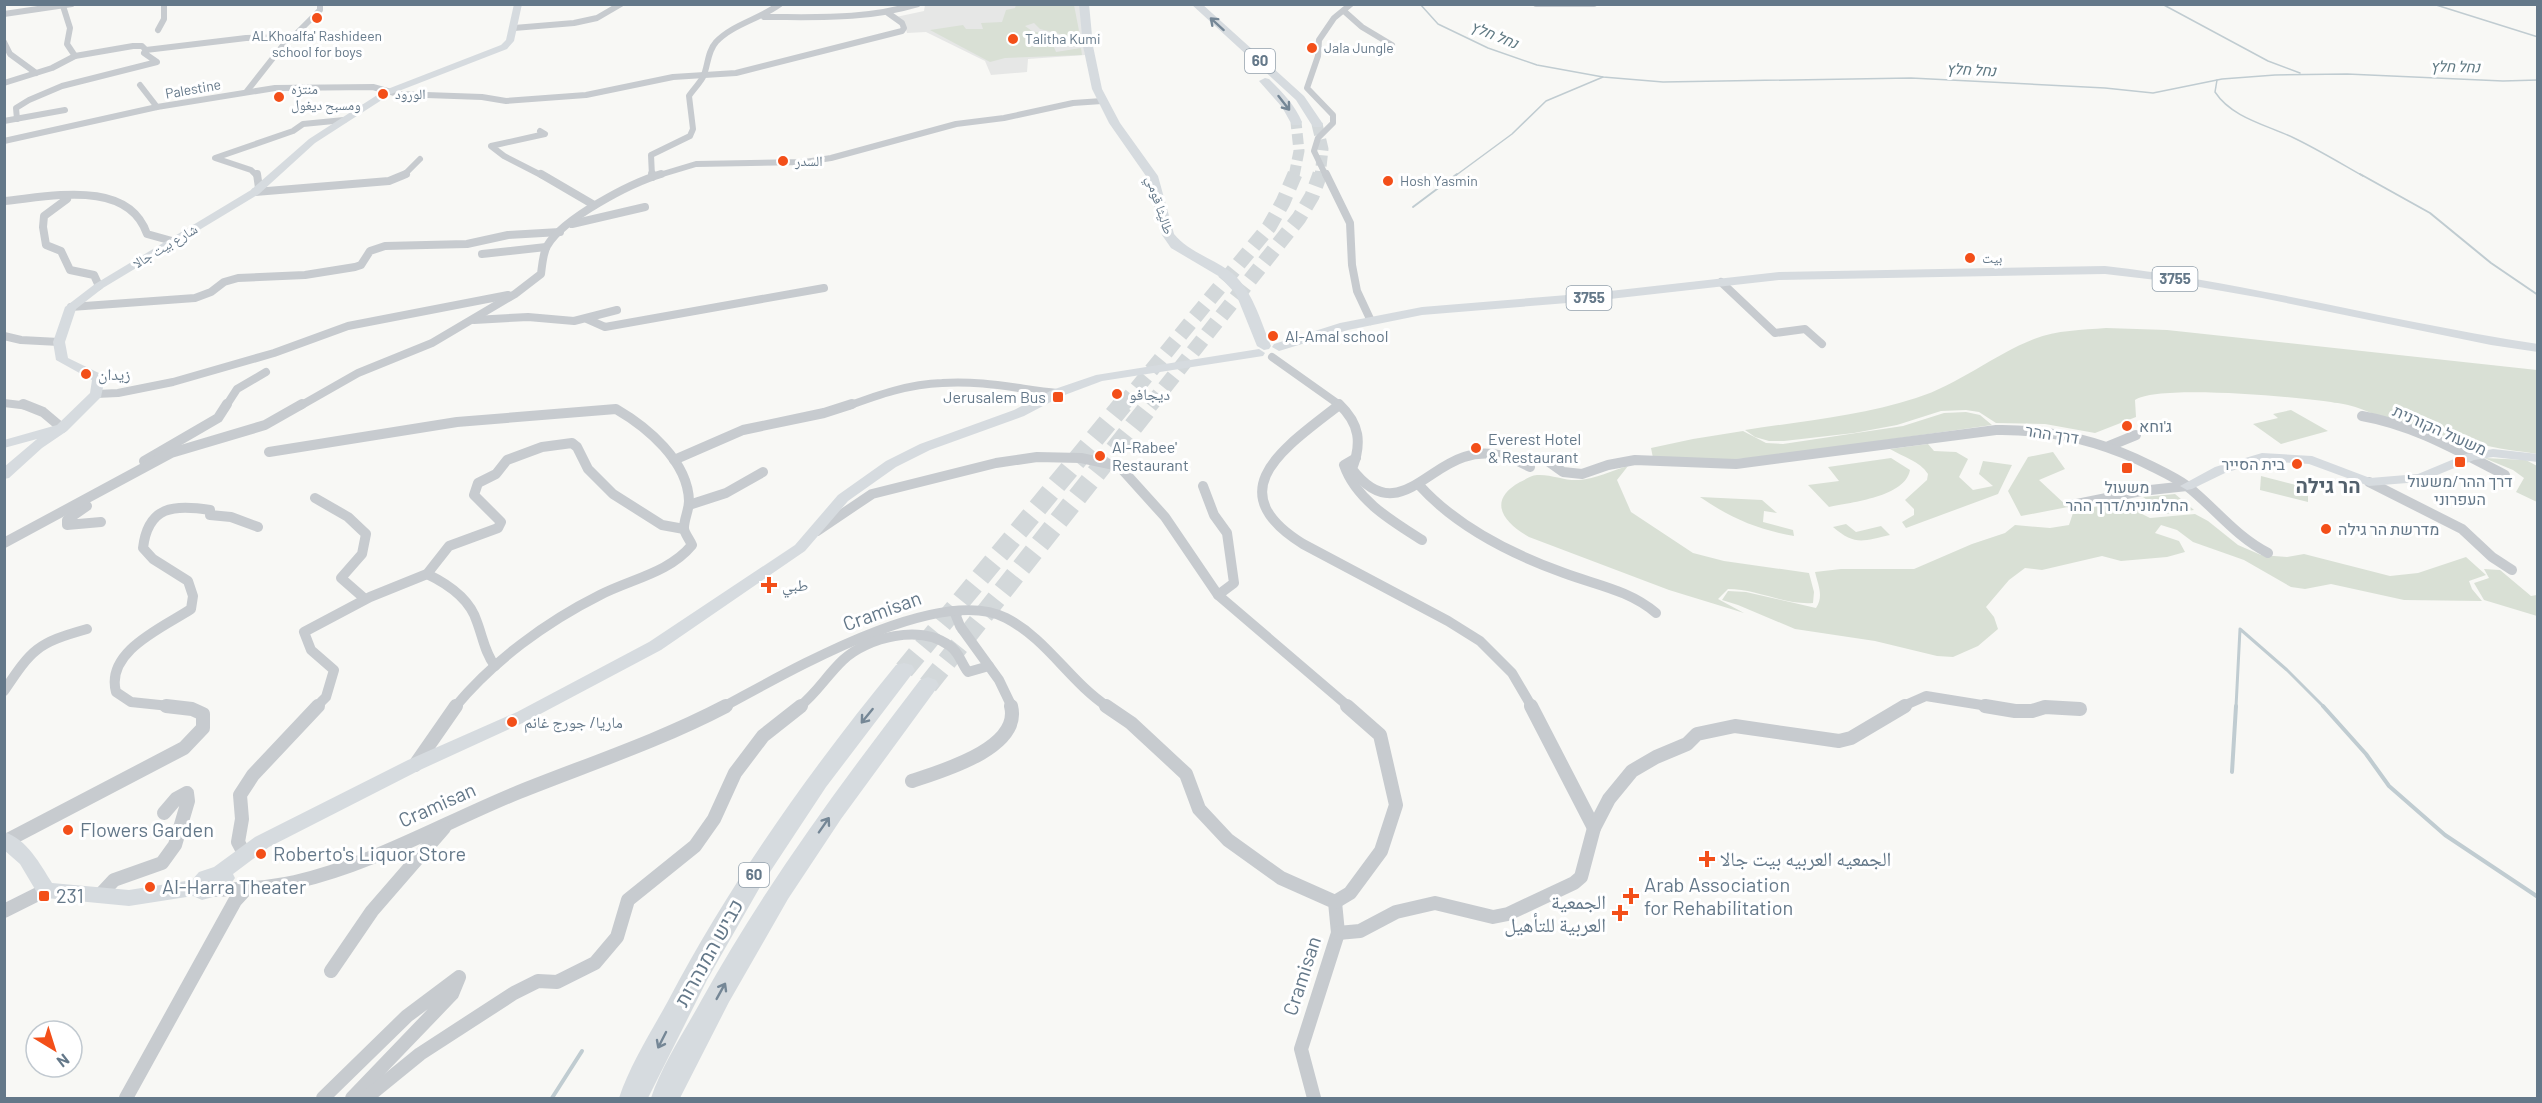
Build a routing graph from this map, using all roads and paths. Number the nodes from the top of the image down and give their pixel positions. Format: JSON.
{"nodes":[{"id":1,"x":72,"y":4,"type":"edge"},
{"id":2,"x":164,"y":4,"type":"edge"},
{"id":3,"x":320,"y":4,"type":"edge"},
{"id":4,"x":518,"y":4,"type":"edge"},
{"id":5,"x":621,"y":4,"type":"edge"},
{"id":6,"x":780,"y":4,"type":"edge"},
{"id":7,"x":918,"y":4,"type":"edge"},
{"id":8,"x":1084,"y":4,"type":"edge"},
{"id":9,"x":1536,"y":4,"type":"edge"},
{"id":10,"x":1594,"y":4,"type":"edge"},
{"id":11,"x":49,"y":6,"type":"edge"},
{"id":12,"x":63,"y":6,"type":"edge"},
{"id":13,"x":1192,"y":8,"type":"edge"},
{"id":14,"x":1348,"y":8,"type":"edge"},
{"id":15,"x":888,"y":13,"type":"junction"},
{"id":16,"x":4,"y":14,"type":"edge"},
{"id":17,"x":760,"y":17,"type":"junction"},
{"id":18,"x":514,"y":28,"type":"junction"},
{"id":19,"x":158,"y":30,"type":"dead end"},
{"id":20,"x":293,"y":36,"type":"junction"},
{"id":21,"x":4,"y":40,"type":"edge"},
{"id":22,"x":1392,"y":45,"type":"dead end"},
{"id":23,"x":146,"y":50,"type":"junction"},
{"id":24,"x":75,"y":56,"type":"junction"},
{"id":25,"x":36,"y":73,"type":"junction"},
{"id":26,"x":704,"y":75,"type":"junction"},
{"id":27,"x":4,"y":83,"type":"edge"},
{"id":28,"x":140,"y":85,"type":"dead end"},
{"id":29,"x":247,"y":91,"type":"junction"},
{"id":30,"x":388,"y":92,"type":"junction"},
{"id":31,"x":1102,"y":101,"type":"junction"},
{"id":32,"x":158,"y":107,"type":"junction"},
{"id":33,"x":17,"y":119,"type":"junction"},
{"id":34,"x":344,"y":120,"type":"junction"},
{"id":35,"x":4,"y":121,"type":"edge"},
{"id":36,"x":1296,"y":122,"type":"tunnel mouth"},
{"id":37,"x":82,"y":124,"type":"junction"},
{"id":38,"x":1317,"y":124,"type":"tunnel mouth"},
{"id":39,"x":540,"y":131,"type":"dead end"},
{"id":40,"x":4,"y":141,"type":"edge"},
{"id":41,"x":420,"y":159,"type":"dead end"},
{"id":42,"x":652,"y":177,"type":"junction"},
{"id":43,"x":257,"y":190,"type":"junction"},
{"id":44,"x":70,"y":197,"type":"junction"},
{"id":45,"x":4,"y":201,"type":"edge"},
{"id":46,"x":594,"y":205,"type":"junction"},
{"id":47,"x":645,"y":207,"type":"dead end"},
{"id":48,"x":569,"y":225,"type":"junction"},
{"id":49,"x":560,"y":232,"type":"junction"},
{"id":50,"x":172,"y":241,"type":"junction"},
{"id":51,"x":546,"y":247,"type":"junction"},
{"id":52,"x":482,"y":254,"type":"dead end"},
{"id":53,"x":1721,"y":282,"type":"junction"},
{"id":54,"x":99,"y":286,"type":"junction"},
{"id":55,"x":824,"y":288,"type":"dead end"},
{"id":56,"x":515,"y":294,"type":"junction"},
{"id":57,"x":71,"y":307,"type":"junction"},
{"id":58,"x":617,"y":310,"type":"dead end"},
{"id":59,"x":587,"y":319,"type":"junction"},
{"id":60,"x":471,"y":320,"type":"junction"},
{"id":61,"x":1371,"y":321,"type":"junction"},
{"id":62,"x":4,"y":336,"type":"edge"},
{"id":63,"x":59,"y":342,"type":"junction"},
{"id":64,"x":1822,"y":344,"type":"dead end"},
{"id":65,"x":2538,"y":348,"type":"edge"},
{"id":66,"x":1269,"y":351,"type":"junction"},
{"id":67,"x":266,"y":372,"type":"dead end"},
{"id":68,"x":1057,"y":393,"type":"junction"},
{"id":69,"x":96,"y":394,"type":"junction"},
{"id":70,"x":4,"y":403,"type":"edge"},
{"id":71,"x":1339,"y":405,"type":"junction"},
{"id":72,"x":2362,"y":416,"type":"dead end"},
{"id":73,"x":62,"y":428,"type":"junction"},
{"id":74,"x":2136,"y":435,"type":"dead end"},
{"id":75,"x":4,"y":444,"type":"edge"},
{"id":76,"x":2109,"y":446,"type":"junction"},
{"id":77,"x":269,"y":452,"type":"dead end"},
{"id":78,"x":1356,"y":458,"type":"junction"},
{"id":79,"x":2470,"y":458,"type":"junction"},
{"id":80,"x":2538,"y":458,"type":"edge"},
{"id":81,"x":674,"y":459,"type":"junction"},
{"id":82,"x":1549,"y":462,"type":"dead end"},
{"id":83,"x":1530,"y":467,"type":"dead end"},
{"id":84,"x":763,"y":472,"type":"dead end"},
{"id":85,"x":4,"y":475,"type":"edge"},
{"id":86,"x":2505,"y":475,"type":"dead end"},
{"id":87,"x":123,"y":479,"type":"junction"},
{"id":88,"x":2369,"y":482,"type":"junction"},
{"id":89,"x":1419,"y":485,"type":"junction"},
{"id":90,"x":1203,"y":486,"type":"dead end"},
{"id":91,"x":2187,"y":486,"type":"junction"},
{"id":92,"x":315,"y":498,"type":"dead end"},
{"id":93,"x":83,"y":502,"type":"junction"},
{"id":94,"x":2072,"y":504,"type":"dead end"},
{"id":95,"x":689,"y":505,"type":"junction"},
{"id":96,"x":101,"y":522,"type":"dead end"},
{"id":97,"x":258,"y":527,"type":"dead end"},
{"id":98,"x":684,"y":529,"type":"junction"},
{"id":99,"x":815,"y":532,"type":"junction"},
{"id":100,"x":1422,"y":540,"type":"dead end"},
{"id":101,"x":4,"y":543,"type":"edge"},
{"id":102,"x":2268,"y":553,"type":"dead end"},
{"id":103,"x":2512,"y":570,"type":"dead end"},
{"id":104,"x":427,"y":574,"type":"junction"},
{"id":105,"x":1218,"y":595,"type":"junction"},
{"id":106,"x":365,"y":599,"type":"junction"},
{"id":107,"x":954,"y":611,"type":"junction"},
{"id":108,"x":1656,"y":613,"type":"dead end"},
{"id":109,"x":87,"y":629,"type":"dead end"},
{"id":110,"x":495,"y":666,"type":"junction"},
{"id":111,"x":989,"y":666,"type":"junction"},
{"id":112,"x":904,"y":670,"type":"tunnel mouth"},
{"id":113,"x":928,"y":685,"type":"tunnel mouth"},
{"id":114,"x":4,"y":691,"type":"edge"},
{"id":115,"x":2080,"y":709,"type":"dead end"},
{"id":116,"x":414,"y":765,"type":"junction"},
{"id":117,"x":912,"y":781,"type":"dead end"},
{"id":118,"x":164,"y":813,"type":"dead end"},
{"id":119,"x":450,"y":822,"type":"junction"},
{"id":120,"x":1594,"y":828,"type":"junction"},
{"id":121,"x":6,"y":840,"type":"edge"},
{"id":122,"x":242,"y":857,"type":"junction"},
{"id":123,"x":223,"y":884,"type":"junction"},
{"id":124,"x":46,"y":890,"type":"junction"},
{"id":125,"x":100,"y":895,"type":"junction"},
{"id":126,"x":1335,"y":902,"type":"junction"},
{"id":127,"x":4,"y":911,"type":"edge"},
{"id":128,"x":1338,"y":933,"type":"junction"},
{"id":129,"x":331,"y":971,"type":"dead end"},
{"id":130,"x":126,"y":1098,"type":"edge"},
{"id":131,"x":323,"y":1098,"type":"edge"},
{"id":132,"x":352,"y":1098,"type":"edge"},
{"id":133,"x":366,"y":1098,"type":"edge"},
{"id":134,"x":633,"y":1098,"type":"edge"},
{"id":135,"x":665,"y":1098,"type":"edge"},
{"id":136,"x":1314,"y":1098,"type":"edge"}],
"edges":[{"from":1,"to":12,"type":"street"},
{"from":2,"to":19,"type":"street"},
{"from":3,"to":20,"type":"street"},
{"from":4,"to":18,"type":"street"},
{"from":5,"to":18,"type":"street"},
{"from":6,"to":17,"type":"street"},
{"from":7,"to":15,"type":"street"},
{"from":8,"to":31,"type":"main road","name":"طاليثا قومي"},
{"from":9,"to":10,"type":"street"},
{"from":11,"to":12,"type":"street"},
{"from":11,"to":16,"type":"street"},
{"from":12,"to":24,"type":"street"},
{"from":13,"to":36,"type":"highway","number":"60","one_way":true},
{"from":38,"to":13,"type":"highway","number":"60","one_way":true},
{"from":14,"to":22,"type":"street"},
{"from":14,"to":61,"type":"street"},
{"from":15,"to":17,"type":"street"},
{"from":15,"to":26,"type":"street","name":"Palestine"},
{"from":17,"to":26,"type":"street"},
{"from":18,"to":30,"type":"street","name":"شارع بيت جالا"},
{"from":20,"to":23,"type":"street"},
{"from":20,"to":29,"type":"street"},
{"from":21,"to":25,"type":"street"},
{"from":23,"to":24,"type":"street"},
{"from":23,"to":33,"type":"street"},
{"from":24,"to":25,"type":"street"},
{"from":25,"to":27,"type":"street"},
{"from":26,"to":30,"type":"street","name":"Palestine"},
{"from":26,"to":42,"type":"street"},
{"from":28,"to":32,"type":"street"},
{"from":29,"to":30,"type":"street","name":"Palestine"},
{"from":29,"to":32,"type":"street","name":"Palestine"},
{"from":30,"to":34,"type":"street","name":"شارع بيت جالا"},
{"from":31,"to":42,"type":"street"},
{"from":31,"to":66,"type":"main road","name":"طاليثا قومي"},
{"from":32,"to":37,"type":"street","name":"Palestine"},
{"from":33,"to":35,"type":"street"},
{"from":33,"to":37,"type":"street"},
{"from":34,"to":43,"type":"street","name":"شارع بيت جالا"},
{"from":34,"to":43,"type":"street"},
{"from":37,"to":40,"type":"street","name":"Palestine"},
{"from":39,"to":46,"type":"street"},
{"from":41,"to":43,"type":"street"},
{"from":42,"to":46,"type":"street"},
{"from":43,"to":50,"type":"street","name":"شارع بيت جالا"},
{"from":44,"to":45,"type":"street"},
{"from":44,"to":50,"type":"street"},
{"from":44,"to":54,"type":"street"},
{"from":46,"to":48,"type":"street"},
{"from":47,"to":48,"type":"street"},
{"from":48,"to":49,"type":"street"},
{"from":49,"to":51,"type":"street"},
{"from":49,"to":57,"type":"street"},
{"from":50,"to":54,"type":"street","name":"شارع بيت جالا"},
{"from":51,"to":52,"type":"street"},
{"from":51,"to":56,"type":"street"},
{"from":53,"to":61,"type":"main road","number":"3755"},
{"from":53,"to":64,"type":"street"},
{"from":53,"to":65,"type":"main road","number":"3755"},
{"from":54,"to":57,"type":"street","name":"شارع بيت جالا"},
{"from":55,"to":59,"type":"street"},
{"from":56,"to":60,"type":"street"},
{"from":56,"to":69,"type":"street"},
{"from":57,"to":63,"type":"street"},
{"from":58,"to":59,"type":"street"},
{"from":59,"to":60,"type":"street"},
{"from":60,"to":87,"type":"street"},
{"from":61,"to":66,"type":"main road","number":"3755"},
{"from":62,"to":63,"type":"street"},
{"from":63,"to":69,"type":"street"},
{"from":66,"to":68,"type":"street"},
{"from":66,"to":71,"type":"street"},
{"from":67,"to":87,"type":"street"},
{"from":68,"to":81,"type":"street"},
{"from":68,"to":99,"type":"street"},
{"from":69,"to":73,"type":"street"},
{"from":70,"to":73,"type":"street"},
{"from":71,"to":78,"type":"street"},
{"from":71,"to":120,"type":"street"},
{"from":72,"to":79,"type":"street","name":"משעול הקורנית"},
{"from":73,"to":75,"type":"street"},
{"from":73,"to":85,"type":"street"},
{"from":74,"to":76,"type":"street"},
{"from":76,"to":82,"type":"street","name":"דרך ההר"},
{"from":76,"to":91,"type":"street","name":"דרך ההר"},
{"from":77,"to":81,"type":"street"},
{"from":78,"to":89,"type":"street"},
{"from":78,"to":100,"type":"street"},
{"from":79,"to":80,"type":"street"},
{"from":79,"to":86,"type":"street","name":"משעול הקורנית"},
{"from":79,"to":88,"type":"street"},
{"from":81,"to":95,"type":"street"},
{"from":83,"to":89,"type":"street"},
{"from":84,"to":95,"type":"street"},
{"from":87,"to":93,"type":"street"},
{"from":88,"to":91,"type":"street"},
{"from":88,"to":103,"type":"street"},
{"from":89,"to":108,"type":"street"},
{"from":90,"to":105,"type":"street"},
{"from":91,"to":94,"type":"street"},
{"from":91,"to":102,"type":"street","name":"דרך ההר"},
{"from":92,"to":106,"type":"street"},
{"from":93,"to":96,"type":"street"},
{"from":93,"to":101,"type":"street"},
{"from":95,"to":98,"type":"street"},
{"from":97,"to":121,"type":"street"},
{"from":98,"to":104,"type":"street"},
{"from":98,"to":110,"type":"street"},
{"from":99,"to":105,"type":"street"},
{"from":99,"to":116,"type":"street"},
{"from":104,"to":106,"type":"street"},
{"from":104,"to":110,"type":"street"},
{"from":105,"to":126,"type":"street"},
{"from":106,"to":122,"type":"street"},
{"from":107,"to":111,"type":"street"},
{"from":107,"to":119,"type":"street","name":"Cramisan"},
{"from":107,"to":126,"type":"street","name":"Cramisan"},
{"from":109,"to":114,"type":"street"},
{"from":110,"to":116,"type":"street"},
{"from":111,"to":117,"type":"street"},
{"from":111,"to":133,"type":"street"},
{"from":112,"to":134,"type":"highway","name":"כביש המנהרות","number":"60","one_way":true},
{"from":135,"to":113,"type":"highway","name":"כביש המנהרות","number":"60","one_way":true},
{"from":115,"to":120,"type":"street"},
{"from":116,"to":122,"type":"street"},
{"from":118,"to":125,"type":"street"},
{"from":119,"to":123,"type":"street","name":"Cramisan"},
{"from":119,"to":129,"type":"street"},
{"from":120,"to":128,"type":"street"},
{"from":121,"to":124,"type":"street"},
{"from":122,"to":123,"type":"street"},
{"from":123,"to":125,"type":"street"},
{"from":123,"to":130,"type":"street"},
{"from":124,"to":125,"type":"street"},
{"from":124,"to":127,"type":"street"},
{"from":126,"to":128,"type":"street","name":"Cramisan"},
{"from":128,"to":136,"type":"street","name":"Cramisan"},
{"from":131,"to":132,"type":"street"}]}
